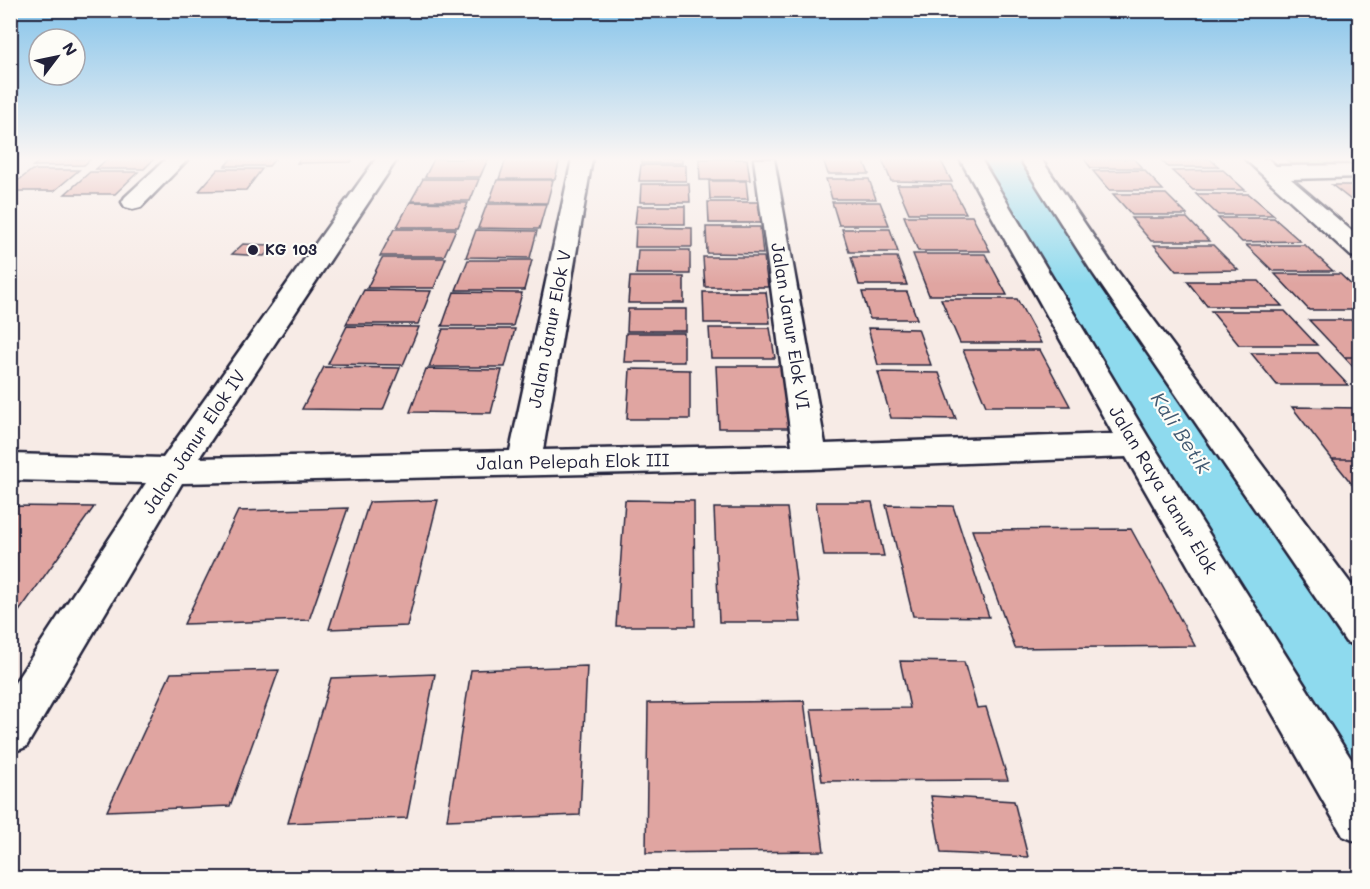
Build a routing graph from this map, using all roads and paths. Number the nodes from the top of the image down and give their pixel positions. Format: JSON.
{"nodes":[{"id":1,"x":358,"y":200,"type":"edge"},
{"id":2,"x":574,"y":200,"type":"edge"},
{"id":3,"x":770,"y":200,"type":"edge"},
{"id":4,"x":994,"y":200,"type":"edge"},
{"id":5,"x":1058,"y":200,"type":"edge"},
{"id":6,"x":1303,"y":200,"type":"edge"},
{"id":7,"x":1359,"y":251,"type":"edge"},
{"id":8,"x":1136,"y":445,"type":"junction"},
{"id":9,"x":810,"y":457,"type":"junction"},
{"id":10,"x":524,"y":463,"type":"junction"},
{"id":11,"x":10,"y":467,"type":"edge"},
{"id":12,"x":172,"y":471,"type":"junction"},
{"id":13,"x":1359,"y":629,"type":"edge"},
{"id":14,"x":10,"y":731,"type":"edge"},
{"id":15,"x":1359,"y":819,"type":"edge"}],
"edges":[{"from":1,"to":12,"type":"street","name":"Jalan Janur Elok IV"},
{"from":2,"to":10,"type":"street","name":"Jalan Janur Elok V"},
{"from":3,"to":9,"type":"street","name":"Jalan Janur Elok VI"},
{"from":4,"to":8,"type":"street","name":"Jalan Raya Janur Elok"},
{"from":5,"to":13,"type":"street"},
{"from":6,"to":7,"type":"street"},
{"from":8,"to":9,"type":"street","name":"Jalan Pelepah Elok III"},
{"from":8,"to":15,"type":"street","name":"Jalan Raya Janur Elok"},
{"from":9,"to":10,"type":"street","name":"Jalan Pelepah Elok III"},
{"from":10,"to":12,"type":"street","name":"Jalan Pelepah Elok III"},
{"from":11,"to":12,"type":"street","name":"Jalan Pelepah Elok III"},
{"from":12,"to":14,"type":"street","name":"Jalan Janur Elok IV"}]}
